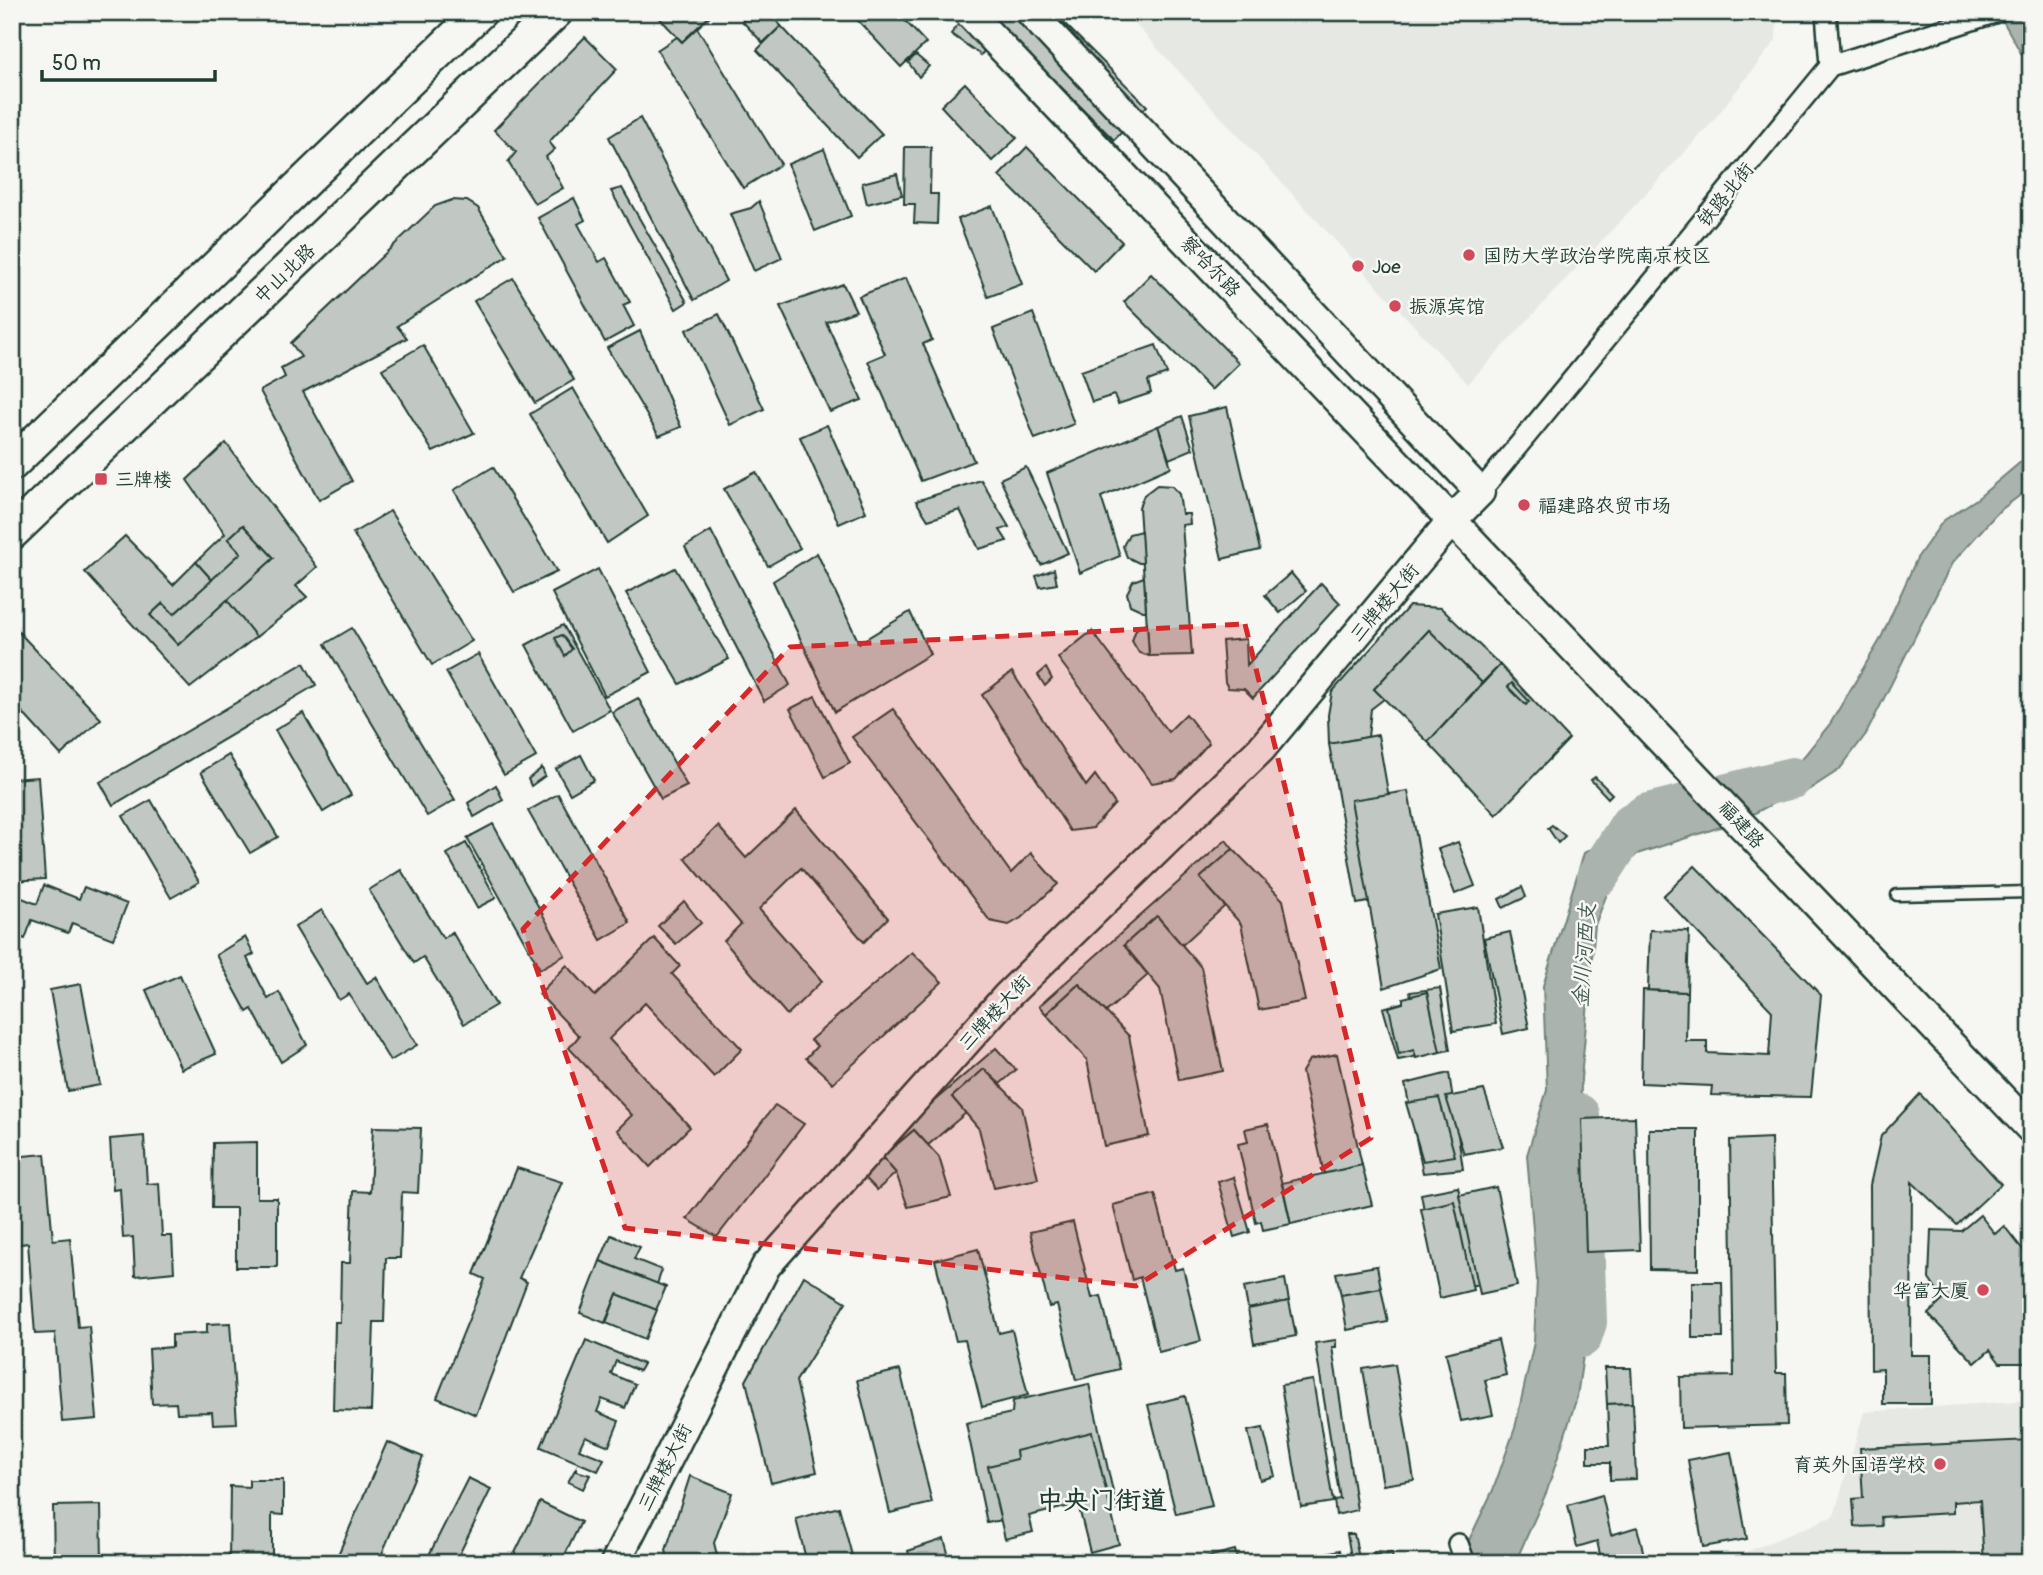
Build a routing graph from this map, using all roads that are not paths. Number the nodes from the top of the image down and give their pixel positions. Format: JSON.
{"nodes":[{"id":1,"x":480,"y":12,"type":"edge"},
{"id":2,"x":556,"y":12,"type":"edge"},
{"id":3,"x":968,"y":12,"type":"edge"},
{"id":4,"x":1030,"y":12,"type":"edge"},
{"id":5,"x":1826,"y":12,"type":"edge"},
{"id":6,"x":1997,"y":12,"type":"edge"},
{"id":7,"x":1830,"y":66,"type":"junction"},
{"id":8,"x":12,"y":464,"type":"edge"},
{"id":9,"x":1480,"y":492,"type":"junction"},
{"id":10,"x":1453,"y":519,"type":"junction"},
{"id":11,"x":12,"y":533,"type":"edge"},
{"id":12,"x":2031,"y":892,"type":"edge"},
{"id":13,"x":1897,"y":895,"type":"dead end"},
{"id":14,"x":2031,"y":1129,"type":"edge"},
{"id":15,"x":1458,"y":1544,"type":"dead end"},
{"id":16,"x":615,"y":1563,"type":"edge"},
{"id":17,"x":1465,"y":1563,"type":"edge"}],
"edges":[{"from":1,"to":8,"type":"main road"},
{"from":2,"to":11,"type":"main road","name":"中山北路"},
{"from":3,"to":10,"type":"main road","name":"察哈尔路"},
{"from":4,"to":9,"type":"main road"},
{"from":5,"to":7,"type":"street"},
{"from":6,"to":7,"type":"street"},
{"from":7,"to":9,"type":"street","name":"铁路北街"},
{"from":9,"to":10,"type":"main road","name":"铁路北街"},
{"from":10,"to":14,"type":"main road","name":"福建路"},
{"from":10,"to":16,"type":"main road","name":"三牌楼大街"},
{"from":12,"to":13,"type":"lane"},
{"from":15,"to":17,"type":"street"}]}
